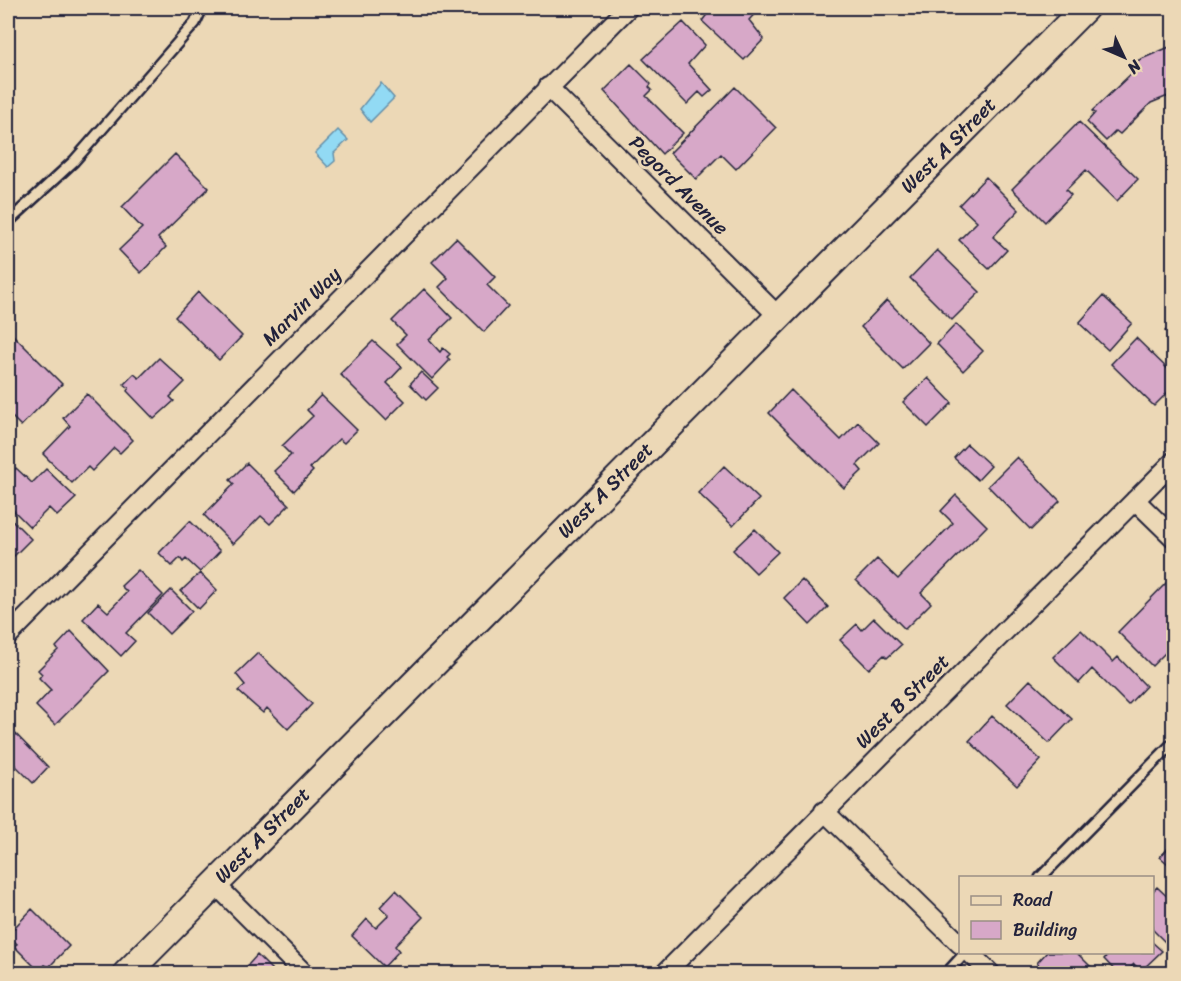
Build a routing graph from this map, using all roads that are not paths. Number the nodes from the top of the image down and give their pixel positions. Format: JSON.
{"nodes":[{"id":1,"x":202,"y":8,"type":"edge"},
{"id":2,"x":628,"y":8,"type":"edge"},
{"id":3,"x":1085,"y":8,"type":"edge"},
{"id":4,"x":548,"y":87,"type":"junction"},
{"id":5,"x":8,"y":222,"type":"edge"},
{"id":6,"x":778,"y":316,"type":"junction"},
{"id":7,"x":1173,"y":461,"type":"edge"},
{"id":8,"x":1135,"y":500,"type":"junction"},
{"id":9,"x":1173,"y":538,"type":"edge"},
{"id":10,"x":8,"y":636,"type":"edge"},
{"id":11,"x":1173,"y":742,"type":"edge"},
{"id":12,"x":824,"y":811,"type":"junction"},
{"id":13,"x":1042,"y":876,"type":"edge"},
{"id":14,"x":214,"y":883,"type":"junction"},
{"id":15,"x":959,"y":943,"type":"edge"},
{"id":16,"x":966,"y":954,"type":"edge"},
{"id":17,"x":970,"y":954,"type":"edge"},
{"id":18,"x":126,"y":974,"type":"edge"},
{"id":19,"x":305,"y":974,"type":"edge"},
{"id":20,"x":664,"y":974,"type":"edge"},
{"id":21,"x":946,"y":974,"type":"edge"},
{"id":22,"x":991,"y":974,"type":"edge"}],
"edges":[{"from":1,"to":5,"type":"lane"},
{"from":2,"to":4,"type":"street","name":"Marvin Way"},
{"from":3,"to":6,"type":"main road","name":"West A Street"},
{"from":4,"to":6,"type":"street","name":"Pegord Avenue"},
{"from":4,"to":10,"type":"street","name":"Marvin Way"},
{"from":6,"to":14,"type":"main road","name":"West A Street"},
{"from":7,"to":8,"type":"street","name":"West B Street"},
{"from":8,"to":9,"type":"street"},
{"from":8,"to":12,"type":"street","name":"West B Street"},
{"from":11,"to":13,"type":"lane"},
{"from":12,"to":15,"type":"street"},
{"from":12,"to":20,"type":"street","name":"West B Street"},
{"from":14,"to":18,"type":"main road","name":"West A Street"},
{"from":14,"to":19,"type":"street"},
{"from":16,"to":21,"type":"lane"},
{"from":17,"to":22,"type":"street"}]}
